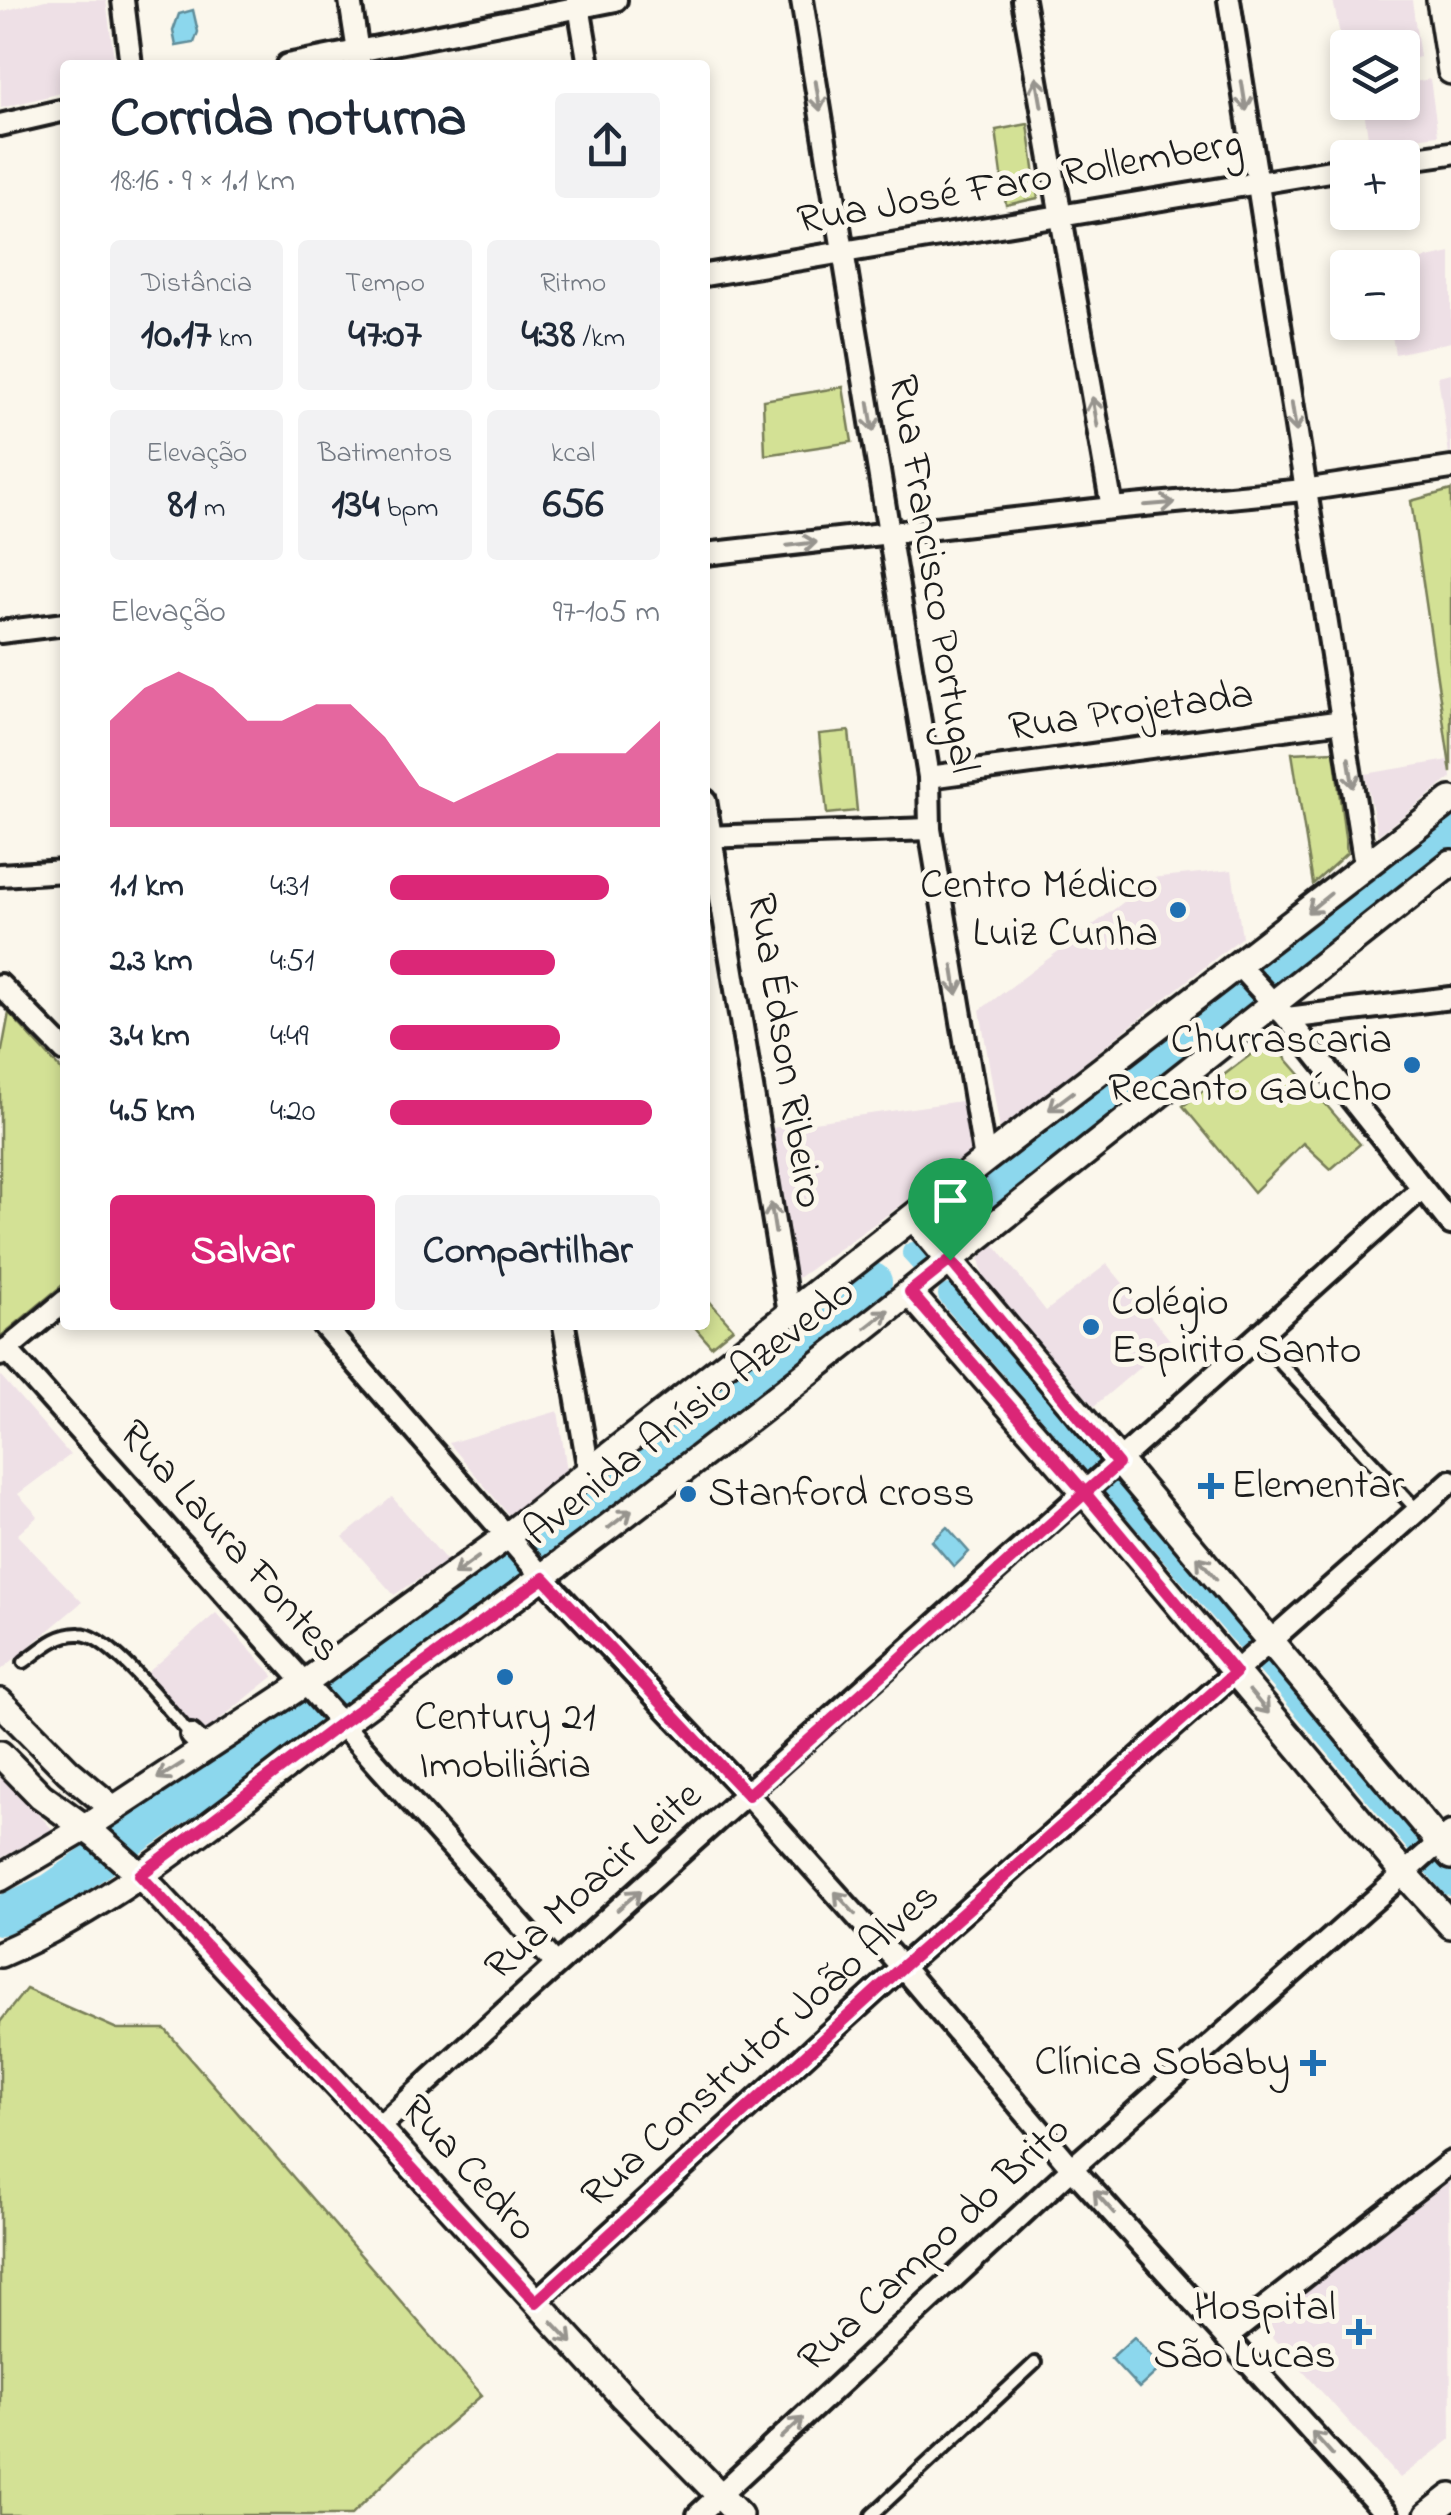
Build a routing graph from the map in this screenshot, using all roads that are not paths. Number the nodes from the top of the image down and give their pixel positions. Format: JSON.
{"nodes":[{"id":1,"x":122,"y":0,"type":"edge"},
{"id":2,"x":350,"y":0,"type":"edge"},
{"id":3,"x":616,"y":0,"type":"edge"},
{"id":4,"x":802,"y":0,"type":"edge"},
{"id":5,"x":1024,"y":0,"type":"edge"},
{"id":6,"x":1229,"y":0,"type":"edge"},
{"id":7,"x":1440,"y":0,"type":"edge"},
{"id":8,"x":579,"y":4,"type":"edge"},
{"id":9,"x":359,"y":58,"type":"edge"},
{"id":10,"x":131,"y":60,"type":"edge"},
{"id":11,"x":587,"y":60,"type":"edge"},
{"id":12,"x":1451,"y":71,"type":"edge"},
{"id":13,"x":60,"y":111,"type":"edge"},
{"id":14,"x":0,"y":125,"type":"edge"},
{"id":15,"x":1451,"y":153,"type":"edge"},
{"id":16,"x":1420,"y":157,"type":"edge"},
{"id":17,"x":1330,"y":171,"type":"edge"},
{"id":18,"x":1258,"y":181,"type":"junction"},
{"id":19,"x":1061,"y":217,"type":"junction"},
{"id":20,"x":844,"y":251,"type":"junction"},
{"id":21,"x":710,"y":274,"type":"edge"},
{"id":22,"x":1451,"y":468,"type":"edge"},
{"id":23,"x":1304,"y":490,"type":"junction"},
{"id":24,"x":1112,"y":508,"type":"junction"},
{"id":25,"x":890,"y":533,"type":"junction"},
{"id":26,"x":710,"y":553,"type":"edge"},
{"id":27,"x":60,"y":625,"type":"edge"},
{"id":28,"x":0,"y":632,"type":"edge"},
{"id":29,"x":1343,"y":722,"type":"junction"},
{"id":30,"x":929,"y":776,"type":"junction"},
{"id":31,"x":1451,"y":800,"type":"edge"},
{"id":32,"x":930,"y":829,"type":"junction"},
{"id":33,"x":710,"y":837,"type":"edge"},
{"id":34,"x":710,"y":849,"type":"edge"},
{"id":35,"x":1451,"y":863,"type":"edge"},
{"id":36,"x":1366,"y":866,"type":"junction"},
{"id":37,"x":60,"y":871,"type":"edge"},
{"id":38,"x":0,"y":874,"type":"edge"},
{"id":39,"x":1244,"y":972,"type":"junction"},
{"id":40,"x":0,"y":985,"type":"edge"},
{"id":41,"x":1451,"y":998,"type":"edge"},
{"id":42,"x":1275,"y":1006,"type":"junction"},
{"id":43,"x":60,"y":1047,"type":"edge"},
{"id":44,"x":985,"y":1160,"type":"junction"},
{"id":45,"x":1420,"y":1190,"type":"junction"},
{"id":46,"x":914,"y":1218,"type":"junction"},
{"id":47,"x":1451,"y":1224,"type":"edge"},
{"id":48,"x":950,"y":1260,"type":"junction"},
{"id":49,"x":910,"y":1292,"type":"junction"},
{"id":50,"x":60,"y":1305,"type":"edge"},
{"id":51,"x":788,"y":1314,"type":"junction"},
{"id":52,"x":326,"y":1330,"type":"edge"},
{"id":53,"x":565,"y":1330,"type":"edge"},
{"id":54,"x":1257,"y":1338,"type":"junction"},
{"id":55,"x":3,"y":1352,"type":"edge"},
{"id":56,"x":1114,"y":1467,"type":"junction"},
{"id":57,"x":589,"y":1471,"type":"junction"},
{"id":58,"x":1451,"y":1481,"type":"edge"},
{"id":59,"x":1089,"y":1489,"type":"junction"},
{"id":60,"x":1418,"y":1510,"type":"junction"},
{"id":61,"x":512,"y":1541,"type":"junction"},
{"id":62,"x":541,"y":1576,"type":"junction"},
{"id":63,"x":1254,"y":1656,"type":"junction"},
{"id":64,"x":24,"y":1662,"type":"dead end"},
{"id":65,"x":310,"y":1689,"type":"junction"},
{"id":66,"x":0,"y":1702,"type":"edge"},
{"id":67,"x":337,"y":1719,"type":"junction"},
{"id":68,"x":198,"y":1742,"type":"junction"},
{"id":69,"x":0,"y":1754,"type":"edge"},
{"id":70,"x":748,"y":1795,"type":"junction"},
{"id":71,"x":112,"y":1808,"type":"junction"},
{"id":72,"x":91,"y":1832,"type":"junction"},
{"id":73,"x":1443,"y":1844,"type":"edge"},
{"id":74,"x":134,"y":1869,"type":"junction"},
{"id":75,"x":1407,"y":1869,"type":"junction"},
{"id":76,"x":0,"y":1878,"type":"edge"},
{"id":77,"x":1451,"y":1925,"type":"edge"},
{"id":78,"x":0,"y":1954,"type":"edge"},
{"id":79,"x":556,"y":1964,"type":"junction"},
{"id":80,"x":902,"y":1967,"type":"junction"},
{"id":81,"x":378,"y":2128,"type":"junction"},
{"id":82,"x":1451,"y":2162,"type":"edge"},
{"id":83,"x":1072,"y":2168,"type":"junction"},
{"id":84,"x":536,"y":2302,"type":"junction"},
{"id":85,"x":1226,"y":2338,"type":"junction"},
{"id":86,"x":1035,"y":2363,"type":"dead end"},
{"id":87,"x":720,"y":2494,"type":"junction"},
{"id":88,"x":1451,"y":2497,"type":"edge"},
{"id":89,"x":698,"y":2515,"type":"edge"},
{"id":90,"x":739,"y":2515,"type":"edge"},
{"id":91,"x":872,"y":2515,"type":"edge"},
{"id":92,"x":1387,"y":2515,"type":"edge"},
{"id":93,"x":1428,"y":2515,"type":"edge"}],
"edges":[{"from":1,"to":10,"type":"street"},
{"from":2,"to":9,"type":"street"},
{"from":3,"to":8,"type":"street"},
{"from":4,"to":20,"type":"street","name":"Rua Francisco Portugal","one_way":true},
{"from":19,"to":5,"type":"street","one_way":true},
{"from":6,"to":18,"type":"street","one_way":true},
{"from":7,"to":12,"type":"street"},
{"from":8,"to":9,"type":"street"},
{"from":8,"to":11,"type":"street"},
{"from":13,"to":14,"type":"street"},
{"from":15,"to":16,"type":"street"},
{"from":17,"to":18,"type":"street","name":"Rua José Faro Rollemberg"},
{"from":18,"to":19,"type":"street","name":"Rua José Faro Rollemberg"},
{"from":18,"to":23,"type":"street","one_way":true},
{"from":19,"to":20,"type":"street","name":"Rua José Faro Rollemberg"},
{"from":24,"to":19,"type":"street","one_way":true},
{"from":20,"to":21,"type":"street","name":"Rua José Faro Rollemberg"},
{"from":20,"to":25,"type":"street","name":"Rua Francisco Portugal","one_way":true},
{"from":22,"to":23,"type":"street"},
{"from":24,"to":23,"type":"street","one_way":true},
{"from":23,"to":29,"type":"street"},
{"from":24,"to":25,"type":"street"},
{"from":26,"to":25,"type":"street","one_way":true},
{"from":25,"to":30,"type":"street","name":"Rua Francisco Portugal"},
{"from":27,"to":28,"type":"street"},
{"from":29,"to":30,"type":"street","name":"Rua Projetada"},
{"from":29,"to":36,"type":"street","one_way":true},
{"from":30,"to":32,"type":"street","name":"Rua Francisco Portugal"},
{"from":31,"to":36,"type":"street","name":"Avenida Anísio Azevedo"},
{"from":32,"to":33,"type":"street"},
{"from":32,"to":44,"type":"street","name":"Rua Francisco Portugal","one_way":true},
{"from":51,"to":34,"type":"street","name":"Rua Édson Ribeiro","one_way":true},
{"from":35,"to":42,"type":"street","name":"Avenida Anísio Azevedo"},
{"from":36,"to":39,"type":"street","name":"Avenida Anísio Azevedo","one_way":true},
{"from":37,"to":38,"type":"street"},
{"from":39,"to":42,"type":"street"},
{"from":39,"to":44,"type":"street","name":"Avenida Anísio Azevedo","one_way":true},
{"from":40,"to":43,"type":"street"},
{"from":41,"to":42,"type":"street"},
{"from":42,"to":45,"type":"street"},
{"from":42,"to":48,"type":"street","name":"Avenida Anísio Azevedo"},
{"from":44,"to":46,"type":"street","name":"Avenida Anísio Azevedo"},
{"from":45,"to":47,"type":"street"},
{"from":45,"to":54,"type":"street"},
{"from":46,"to":48,"type":"street"},
{"from":46,"to":51,"type":"street","name":"Avenida Anísio Azevedo"},
{"from":48,"to":49,"type":"street","name":"Avenida Anísio Azevedo"},
{"from":48,"to":56,"type":"street"},
{"from":49,"to":59,"type":"street"},
{"from":62,"to":49,"type":"street","name":"Avenida Anísio Azevedo","one_way":true},
{"from":50,"to":55,"type":"street"},
{"from":51,"to":57,"type":"street","name":"Avenida Anísio Azevedo"},
{"from":52,"to":61,"type":"street"},
{"from":53,"to":57,"type":"street"},
{"from":54,"to":56,"type":"street"},
{"from":54,"to":60,"type":"lane"},
{"from":55,"to":65,"type":"street","name":"Rua Laura Fontes"},
{"from":56,"to":59,"type":"street","name":"Rua Moacir Leite"},
{"from":63,"to":56,"type":"street","one_way":true},
{"from":57,"to":61,"type":"street","name":"Avenida Anísio Azevedo"},
{"from":58,"to":60,"type":"street","name":"Rua Construtor João Alves"},
{"from":59,"to":63,"type":"street"},
{"from":59,"to":70,"type":"street","name":"Rua Moacir Leite"},
{"from":60,"to":63,"type":"street","name":"Rua Construtor João Alves"},
{"from":61,"to":62,"type":"street"},
{"from":61,"to":65,"type":"street","name":"Avenida Anísio Azevedo","one_way":true},
{"from":62,"to":67,"type":"street","name":"Avenida Anísio Azevedo"},
{"from":62,"to":70,"type":"street"},
{"from":63,"to":73,"type":"street"},
{"from":63,"to":75,"type":"street","one_way":true},
{"from":63,"to":80,"type":"street","name":"Rua Construtor João Alves"},
{"from":64,"to":68,"type":"lane"},
{"from":65,"to":67,"type":"street","name":"Rua Laura Fontes"},
{"from":65,"to":68,"type":"street","name":"Avenida Anísio Azevedo"},
{"from":66,"to":71,"type":"street"},
{"from":67,"to":74,"type":"street","name":"Avenida Anísio Azevedo"},
{"from":67,"to":79,"type":"street","name":"Rua Laura Fontes"},
{"from":68,"to":71,"type":"street","name":"Avenida Anísio Azevedo","one_way":true},
{"from":69,"to":72,"type":"street","name":"Rua Cedro"},
{"from":79,"to":70,"type":"street","name":"Rua Moacir Leite","one_way":true},
{"from":80,"to":70,"type":"street","one_way":true},
{"from":71,"to":72,"type":"street","name":"Avenida Anísio Azevedo"},
{"from":72,"to":74,"type":"street","name":"Rua Cedro"},
{"from":72,"to":76,"type":"street","name":"Avenida Anísio Azevedo"},
{"from":73,"to":75,"type":"street","name":"Rua Campo do Brito"},
{"from":74,"to":78,"type":"street","name":"Avenida Anísio Azevedo"},
{"from":74,"to":81,"type":"street","name":"Rua Cedro"},
{"from":75,"to":77,"type":"street"},
{"from":75,"to":83,"type":"street","name":"Rua Campo do Brito"},
{"from":79,"to":81,"type":"street","name":"Rua Moacir Leite"},
{"from":80,"to":83,"type":"street"},
{"from":80,"to":84,"type":"street","name":"Rua Construtor João Alves"},
{"from":81,"to":84,"type":"street","name":"Rua Cedro"},
{"from":82,"to":85,"type":"street"},
{"from":85,"to":83,"type":"street","one_way":true},
{"from":87,"to":83,"type":"street","name":"Rua Campo do Brito","one_way":true},
{"from":84,"to":87,"type":"street","name":"Rua Cedro","one_way":true},
{"from":92,"to":85,"type":"street","one_way":true},
{"from":86,"to":91,"type":"lane"},
{"from":87,"to":89,"type":"street","name":"Rua Campo do Brito"},
{"from":87,"to":90,"type":"street","name":"Rua Cedro"},
{"from":88,"to":93,"type":"street"}]}
